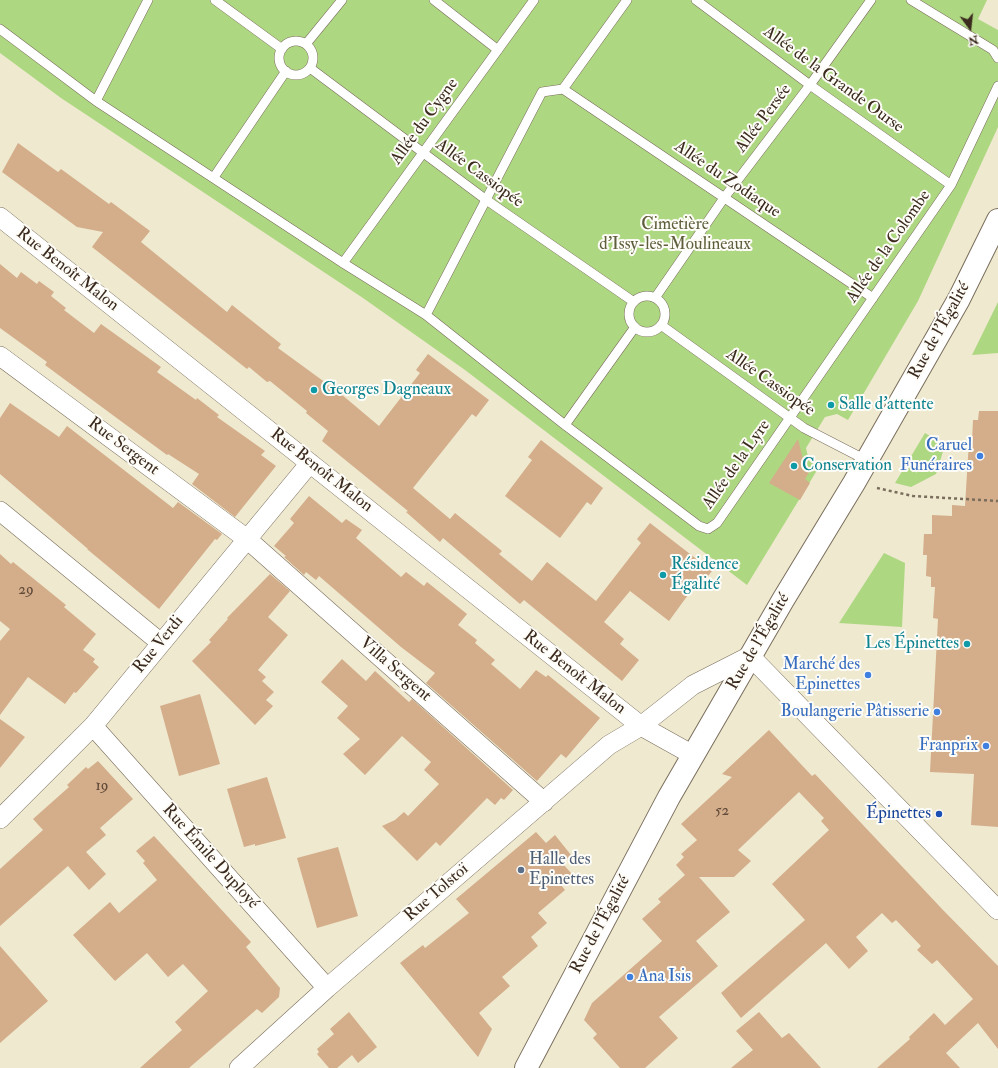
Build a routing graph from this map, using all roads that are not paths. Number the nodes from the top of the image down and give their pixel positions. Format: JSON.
{"nodes":[{"id":1,"x":148,"y":0,"type":"edge"},
{"id":2,"x":215,"y":0,"type":"edge"},
{"id":3,"x":342,"y":0,"type":"edge"},
{"id":4,"x":434,"y":0,"type":"edge"},
{"id":5,"x":534,"y":0,"type":"edge"},
{"id":6,"x":627,"y":0,"type":"edge"},
{"id":7,"x":696,"y":0,"type":"edge"},
{"id":8,"x":872,"y":0,"type":"edge"},
{"id":9,"x":911,"y":0,"type":"edge"},
{"id":10,"x":0,"y":29,"type":"edge"},
{"id":11,"x":306,"y":44,"type":"junction"},
{"id":12,"x":282,"y":49,"type":"junction"},
{"id":13,"x":498,"y":50,"type":"junction"},
{"id":14,"x":996,"y":54,"type":"edge"},
{"id":15,"x":310,"y":68,"type":"junction"},
{"id":16,"x":286,"y":71,"type":"junction"},
{"id":17,"x":810,"y":85,"type":"junction"},
{"id":18,"x":998,"y":86,"type":"edge"},
{"id":19,"x":563,"y":89,"type":"junction"},
{"id":20,"x":96,"y":101,"type":"junction"},
{"id":21,"x":423,"y":153,"type":"junction"},
{"id":22,"x":214,"y":177,"type":"junction"},
{"id":23,"x":950,"y":185,"type":"junction"},
{"id":24,"x":485,"y":198,"type":"junction"},
{"id":25,"x":724,"y":198,"type":"junction"},
{"id":26,"x":0,"y":217,"type":"edge"},
{"id":27,"x":998,"y":220,"type":"edge"},
{"id":28,"x":343,"y":263,"type":"junction"},
{"id":29,"x":655,"y":298,"type":"junction"},
{"id":30,"x":873,"y":298,"type":"junction"},
{"id":31,"x":634,"y":302,"type":"junction"},
{"id":32,"x":426,"y":315,"type":"junction"},
{"id":33,"x":661,"y":325,"type":"junction"},
{"id":34,"x":635,"y":327,"type":"junction"},
{"id":35,"x":0,"y":356,"type":"edge"},
{"id":36,"x":790,"y":417,"type":"junction"},
{"id":37,"x":565,"y":425,"type":"junction"},
{"id":38,"x":866,"y":460,"type":"junction"},
{"id":39,"x":310,"y":463,"type":"junction"},
{"id":40,"x":0,"y":511,"type":"edge"},
{"id":41,"x":247,"y":539,"type":"junction"},
{"id":42,"x":161,"y":643,"type":"junction"},
{"id":43,"x":750,"y":656,"type":"junction"},
{"id":44,"x":93,"y":726,"type":"junction"},
{"id":45,"x":641,"y":726,"type":"junction"},
{"id":46,"x":693,"y":755,"type":"junction"},
{"id":47,"x":544,"y":802,"type":"junction"},
{"id":48,"x":0,"y":819,"type":"edge"},
{"id":49,"x":998,"y":910,"type":"edge"},
{"id":50,"x":327,"y":988,"type":"junction"},
{"id":51,"x":239,"y":1068,"type":"edge"},
{"id":52,"x":526,"y":1068,"type":"edge"}],
"edges":[{"from":1,"to":20,"type":"lane"},
{"from":2,"to":12,"type":"lane"},
{"from":3,"to":11,"type":"lane"},
{"from":4,"to":13,"type":"lane"},
{"from":5,"to":13,"type":"lane","name":"Allée du Cygne"},
{"from":6,"to":19,"type":"lane"},
{"from":7,"to":17,"type":"lane","name":"Allée de la Grande Ourse"},
{"from":8,"to":17,"type":"lane","name":"Allée Persée"},
{"from":9,"to":14,"type":"lane"},
{"from":10,"to":20,"type":"lane"},
{"from":11,"to":12,"type":"lane"},
{"from":11,"to":15,"type":"lane"},
{"from":12,"to":16,"type":"lane"},
{"from":13,"to":21,"type":"lane","name":"Allée du Cygne"},
{"from":15,"to":16,"type":"lane"},
{"from":15,"to":21,"type":"lane","name":"Allée Cassiopée"},
{"from":16,"to":22,"type":"lane"},
{"from":17,"to":23,"type":"lane","name":"Allée de la Grande Ourse"},
{"from":17,"to":25,"type":"lane","name":"Allée Persée"},
{"from":18,"to":23,"type":"lane","name":"Allée de la Colombe"},
{"from":19,"to":24,"type":"lane"},
{"from":19,"to":25,"type":"lane","name":"Allée du Zodiaque"},
{"from":20,"to":22,"type":"lane"},
{"from":21,"to":24,"type":"lane","name":"Allée Cassiopée"},
{"from":21,"to":28,"type":"lane","name":"Allée du Cygne"},
{"from":22,"to":28,"type":"lane"},
{"from":23,"to":30,"type":"lane","name":"Allée de la Colombe"},
{"from":24,"to":31,"type":"lane","name":"Allée Cassiopée"},
{"from":24,"to":32,"type":"lane"},
{"from":25,"to":29,"type":"lane","name":"Allée Persée"},
{"from":25,"to":30,"type":"lane","name":"Allée du Zodiaque"},
{"from":26,"to":39,"type":"street","name":"Rue Benoît Malon"},
{"from":27,"to":38,"type":"main road","name":"Rue de l'Égalité"},
{"from":28,"to":32,"type":"lane"},
{"from":29,"to":31,"type":"lane"},
{"from":29,"to":33,"type":"lane"},
{"from":30,"to":36,"type":"lane","name":"Allée de la Colombe"},
{"from":31,"to":34,"type":"lane"},
{"from":32,"to":37,"type":"lane"},
{"from":33,"to":34,"type":"lane"},
{"from":33,"to":36,"type":"lane","name":"Allée Cassiopée"},
{"from":34,"to":37,"type":"lane"},
{"from":35,"to":41,"type":"street","name":"Rue Sergent"},
{"from":36,"to":37,"type":"lane","name":"Allée de la Lyre"},
{"from":36,"to":38,"type":"lane","name":"Allée Cassiopée"},
{"from":38,"to":43,"type":"main road","name":"Rue de l'Égalité"},
{"from":39,"to":41,"type":"street","name":"Rue Verdi"},
{"from":39,"to":45,"type":"street","name":"Rue Benoît Malon"},
{"from":40,"to":42,"type":"street"},
{"from":41,"to":42,"type":"street","name":"Rue Verdi"},
{"from":41,"to":47,"type":"street","name":"Villa Sergent"},
{"from":42,"to":44,"type":"street","name":"Rue Verdi"},
{"from":43,"to":45,"type":"street","name":"Rue Tolstoï"},
{"from":43,"to":46,"type":"main road","name":"Rue de l'Égalité"},
{"from":43,"to":49,"type":"street"},
{"from":44,"to":48,"type":"street","name":"Rue Verdi"},
{"from":44,"to":50,"type":"street","name":"Rue Émile Duployé"},
{"from":45,"to":46,"type":"street","name":"Rue Benoît Malon"},
{"from":45,"to":47,"type":"street","name":"Rue Tolstoï"},
{"from":46,"to":52,"type":"main road","name":"Rue de l'Égalité"},
{"from":47,"to":50,"type":"street","name":"Rue Tolstoï"},
{"from":50,"to":51,"type":"street","name":"Rue Tolstoï"}]}
